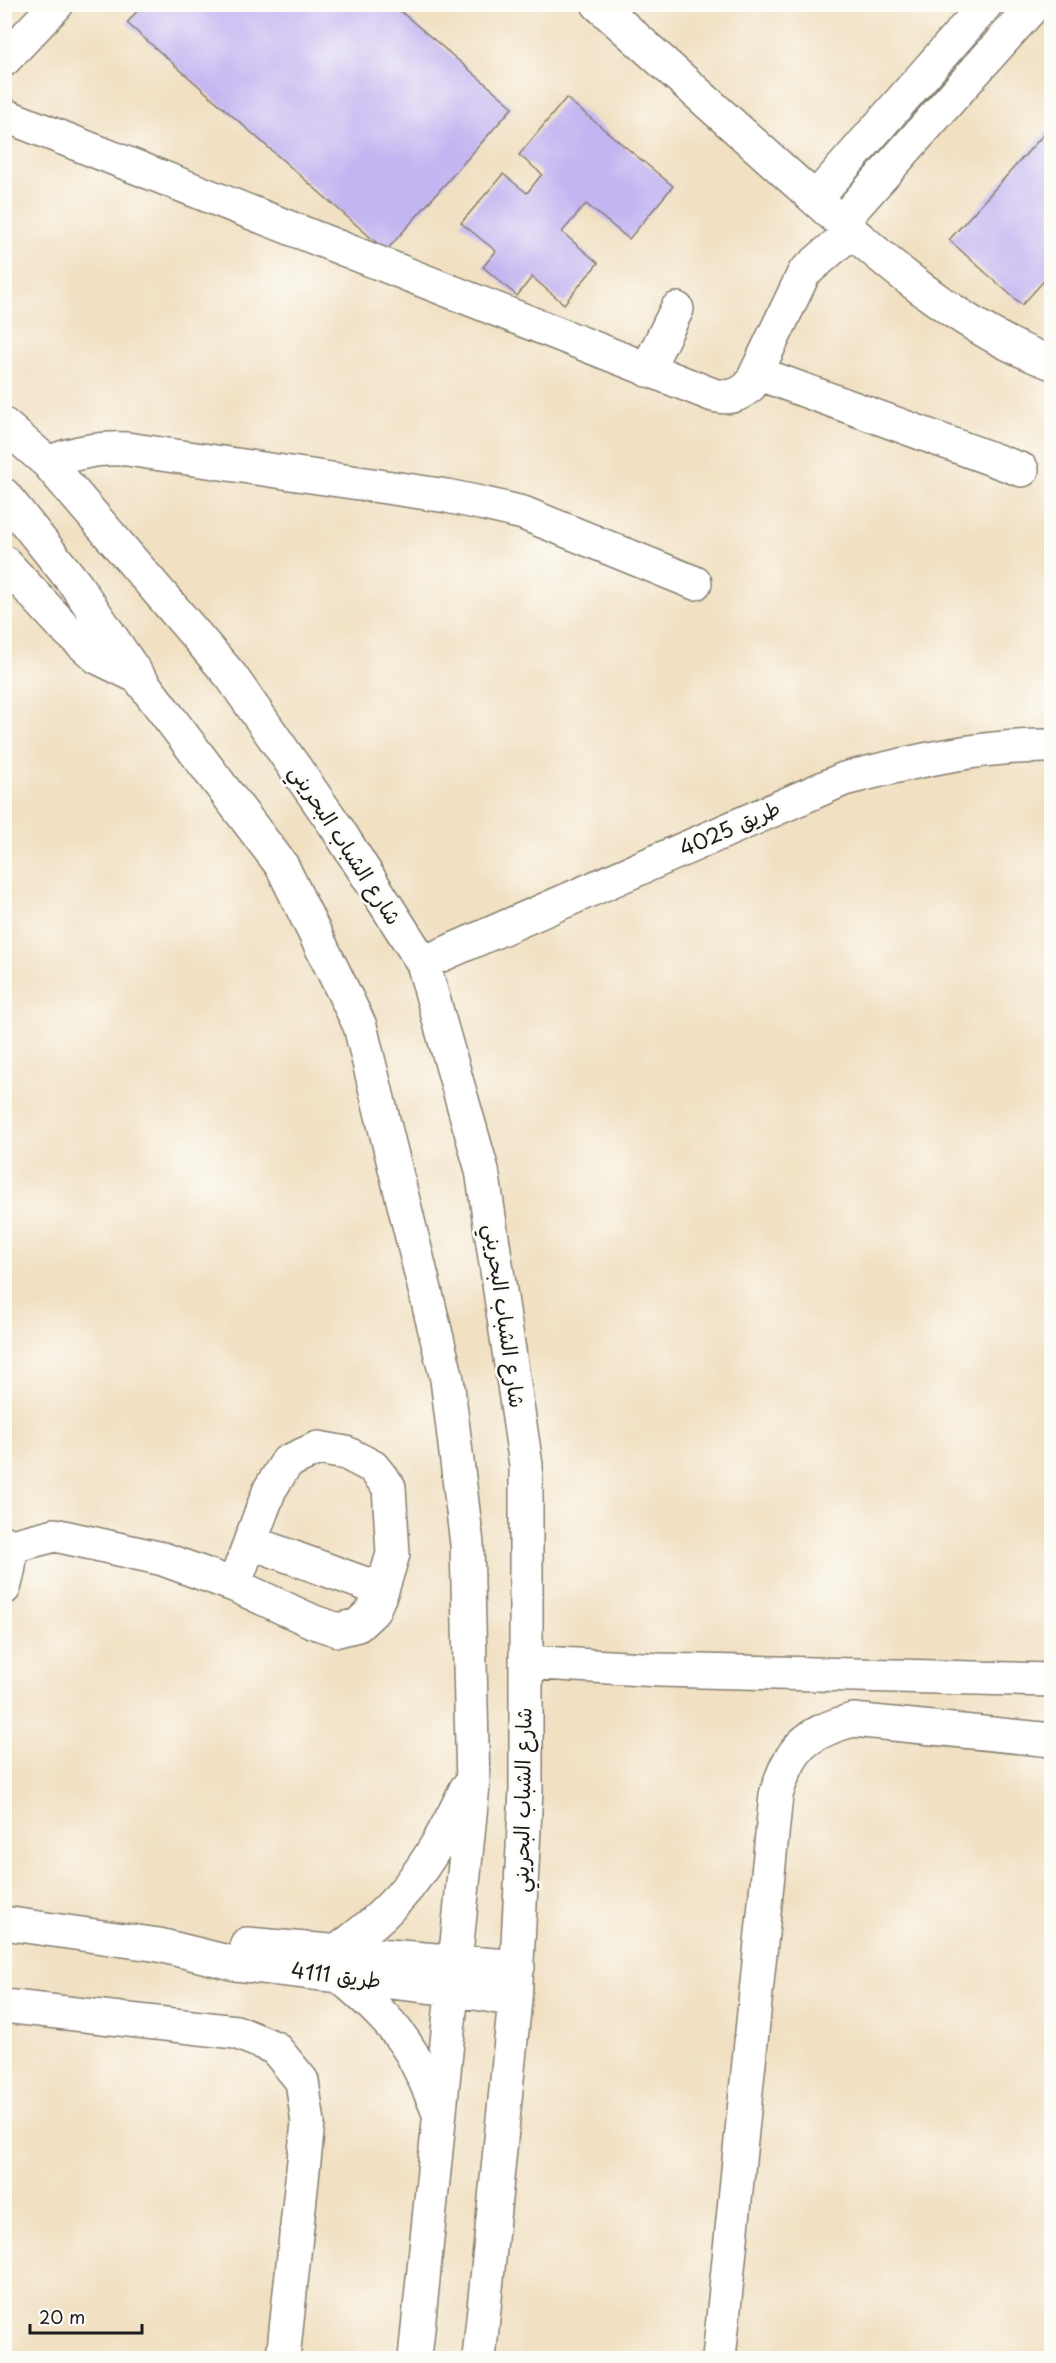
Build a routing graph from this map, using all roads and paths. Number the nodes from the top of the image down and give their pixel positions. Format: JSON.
{"nodes":[{"id":1,"x":57,"y":4,"type":"edge"},
{"id":2,"x":598,"y":4,"type":"edge"},
{"id":3,"x":1035,"y":4,"type":"edge"},
{"id":4,"x":974,"y":9,"type":"edge"},
{"id":5,"x":4,"y":60,"type":"edge"},
{"id":6,"x":928,"y":71,"type":"junction"},
{"id":7,"x":955,"y":95,"type":"junction"},
{"id":8,"x":4,"y":115,"type":"edge"},
{"id":9,"x":815,"y":199,"type":"junction"},
{"id":10,"x":846,"y":227,"type":"junction"},
{"id":11,"x":677,"y":309,"type":"dead end"},
{"id":12,"x":1052,"y":363,"type":"edge"},
{"id":13,"x":647,"y":370,"type":"junction"},
{"id":14,"x":757,"y":373,"type":"junction"},
{"id":15,"x":4,"y":425,"type":"edge"},
{"id":16,"x":48,"y":463,"type":"junction"},
{"id":17,"x":1022,"y":470,"type":"dead end"},
{"id":18,"x":4,"y":495,"type":"edge"},
{"id":19,"x":4,"y":562,"type":"edge"},
{"id":20,"x":695,"y":583,"type":"dead end"},
{"id":21,"x":139,"y":678,"type":"junction"},
{"id":22,"x":1052,"y":746,"type":"edge"},
{"id":23,"x":966,"y":753,"type":"junction"},
{"id":24,"x":1052,"y":768,"type":"edge"},
{"id":25,"x":423,"y":963,"type":"junction"},
{"id":26,"x":250,"y":1542,"type":"junction"},
{"id":27,"x":6,"y":1544,"type":"edge"},
{"id":28,"x":234,"y":1585,"type":"junction"},
{"id":29,"x":4,"y":1588,"type":"edge"},
{"id":30,"x":382,"y":1590,"type":"junction"},
{"id":31,"x":526,"y":1662,"type":"junction"},
{"id":32,"x":1052,"y":1680,"type":"edge"},
{"id":33,"x":1052,"y":1740,"type":"edge"},
{"id":34,"x":473,"y":1774,"type":"junction"},
{"id":35,"x":4,"y":1923,"type":"edge"},
{"id":36,"x":339,"y":1963,"type":"junction"},
{"id":37,"x":518,"y":1967,"type":"junction"},
{"id":38,"x":455,"y":1975,"type":"junction"},
{"id":39,"x":515,"y":2000,"type":"junction"},
{"id":40,"x":4,"y":2006,"type":"edge"},
{"id":41,"x":439,"y":2112,"type":"junction"},
{"id":42,"x":283,"y":2358,"type":"edge"},
{"id":43,"x":415,"y":2358,"type":"edge"},
{"id":44,"x":479,"y":2358,"type":"edge"},
{"id":45,"x":719,"y":2358,"type":"edge"}],
"edges":[{"from":1,"to":5,"type":"street"},
{"from":2,"to":9,"type":"street"},
{"from":3,"to":7,"type":"street"},
{"from":4,"to":6,"type":"street"},
{"from":6,"to":7,"type":"street"},
{"from":6,"to":9,"type":"street"},
{"from":7,"to":10,"type":"street"},
{"from":8,"to":13,"type":"street"},
{"from":9,"to":10,"type":"street"},
{"from":10,"to":12,"type":"street"},
{"from":10,"to":14,"type":"street"},
{"from":11,"to":13,"type":"street"},
{"from":13,"to":14,"type":"street"},
{"from":14,"to":17,"type":"street"},
{"from":15,"to":16,"type":"street","name":"شارع الشباب البحريني"},
{"from":16,"to":20,"type":"street"},
{"from":16,"to":25,"type":"street","name":"شارع الشباب البحريني"},
{"from":18,"to":21,"type":"street"},
{"from":19,"to":21,"type":"street"},
{"from":21,"to":34,"type":"street"},
{"from":22,"to":23,"type":"street","name":"طريق 4025"},
{"from":23,"to":24,"type":"street"},
{"from":23,"to":25,"type":"street","name":"طريق 4025"},
{"from":25,"to":31,"type":"street","name":"شارع الشباب البحريني"},
{"from":26,"to":28,"type":"street"},
{"from":26,"to":30,"type":"street"},
{"from":26,"to":30,"type":"street"},
{"from":27,"to":28,"type":"street"},
{"from":27,"to":29,"type":"street"},
{"from":28,"to":30,"type":"street"},
{"from":31,"to":32,"type":"street"},
{"from":31,"to":37,"type":"street","name":"شارع الشباب البحريني"},
{"from":33,"to":45,"type":"street"},
{"from":34,"to":36,"type":"street"},
{"from":34,"to":38,"type":"street"},
{"from":35,"to":36,"type":"street","name":"طريق 4111"},
{"from":36,"to":38,"type":"street","name":"طريق 4111"},
{"from":36,"to":41,"type":"street"},
{"from":37,"to":38,"type":"street","name":"طريق 4111"},
{"from":37,"to":39,"type":"street","name":"شارع الشباب البحريني"},
{"from":38,"to":39,"type":"street","name":"طريق 4111"},
{"from":38,"to":41,"type":"street"},
{"from":39,"to":44,"type":"street","name":"شارع الشباب البحريني"},
{"from":40,"to":42,"type":"street"},
{"from":41,"to":43,"type":"street"}]}
